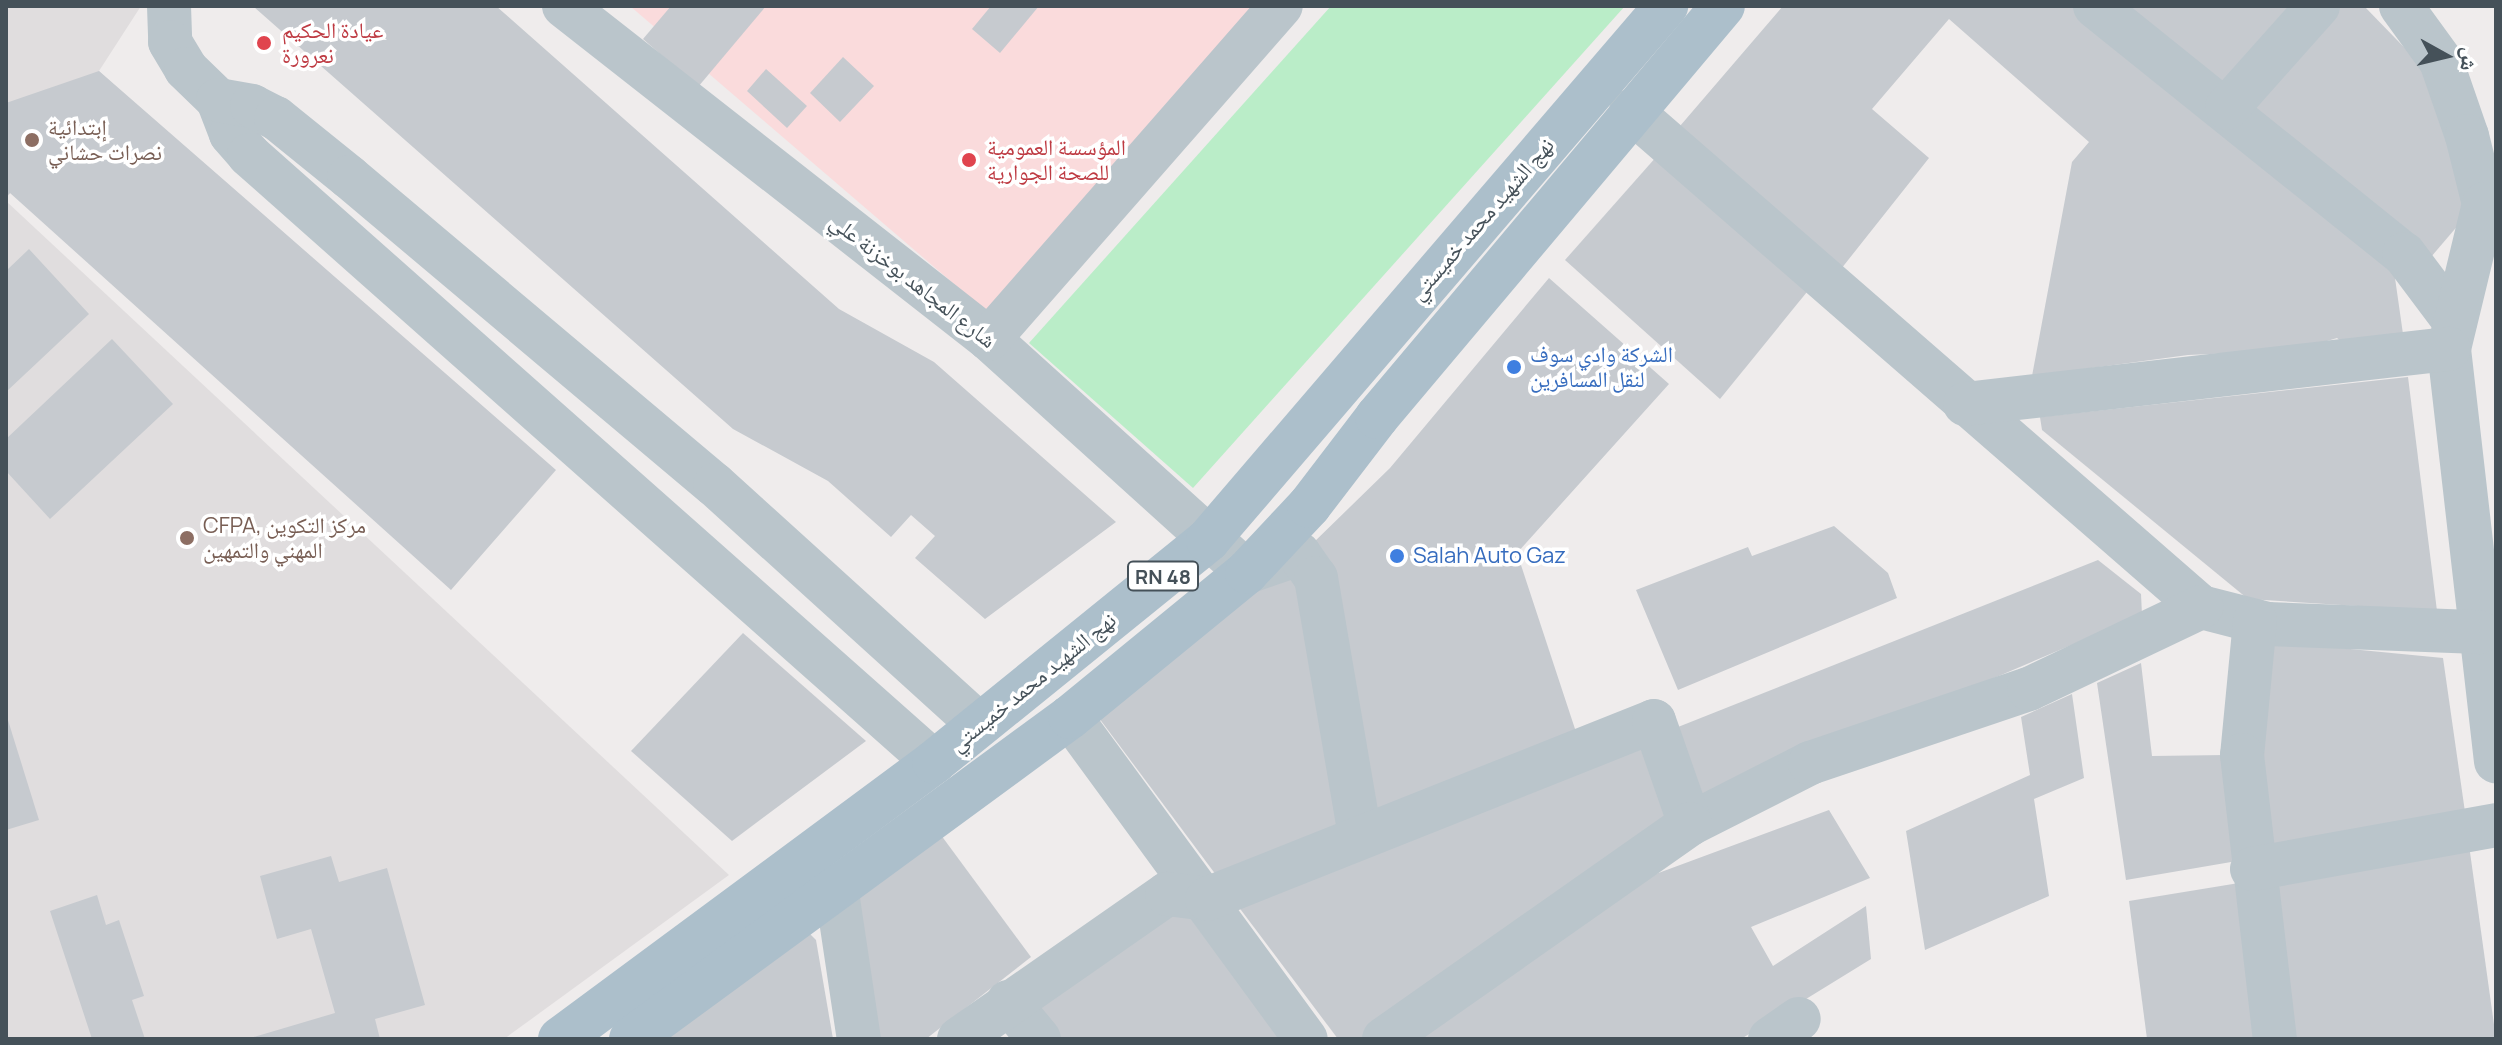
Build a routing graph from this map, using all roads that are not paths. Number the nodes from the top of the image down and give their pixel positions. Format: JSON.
{"nodes":[{"id":1,"x":169,"y":6,"type":"edge"},
{"id":2,"x":564,"y":6,"type":"edge"},
{"id":3,"x":1281,"y":6,"type":"edge"},
{"id":4,"x":1666,"y":6,"type":"edge"},
{"id":5,"x":1723,"y":6,"type":"edge"},
{"id":6,"x":2095,"y":6,"type":"edge"},
{"id":7,"x":2318,"y":6,"type":"edge"},
{"id":8,"x":2401,"y":6,"type":"edge"},
{"id":9,"x":218,"y":100,"type":"junction"},
{"id":10,"x":2227,"y":108,"type":"junction"},
{"id":11,"x":1631,"y":111,"type":"junction"},
{"id":12,"x":2452,"y":336,"type":"junction"},
{"id":13,"x":989,"y":339,"type":"junction"},
{"id":14,"x":550,"y":351,"type":"junction"},
{"id":15,"x":517,"y":389,"type":"junction"},
{"id":16,"x":603,"y":394,"type":"junction"},
{"id":17,"x":1965,"y":404,"type":"junction"},
{"id":18,"x":572,"y":436,"type":"junction"},
{"id":19,"x":1208,"y":540,"type":"junction"},
{"id":20,"x":1247,"y":572,"type":"junction"},
{"id":21,"x":2201,"y":607,"type":"junction"},
{"id":22,"x":2255,"y":621,"type":"junction"},
{"id":23,"x":2479,"y":632,"type":"junction"},
{"id":24,"x":1070,"y":717,"type":"junction"},
{"id":25,"x":979,"y":724,"type":"junction"},
{"id":26,"x":2496,"y":761,"type":"edge"},
{"id":27,"x":934,"y":762,"type":"junction"},
{"id":28,"x":1690,"y":824,"type":"junction"},
{"id":29,"x":2496,"y":825,"type":"edge"},
{"id":30,"x":1360,"y":835,"type":"junction"},
{"id":31,"x":2252,"y":869,"type":"junction"},
{"id":32,"x":836,"y":886,"type":"junction"},
{"id":33,"x":1207,"y":899,"type":"junction"},
{"id":34,"x":1008,"y":1002,"type":"junction"},
{"id":35,"x":560,"y":1039,"type":"edge"},
{"id":36,"x":631,"y":1039,"type":"edge"},
{"id":37,"x":859,"y":1039,"type":"edge"},
{"id":38,"x":959,"y":1039,"type":"edge"},
{"id":39,"x":1039,"y":1039,"type":"edge"},
{"id":40,"x":1306,"y":1039,"type":"edge"},
{"id":41,"x":1384,"y":1039,"type":"edge"},
{"id":42,"x":2275,"y":1039,"type":"edge"}],
"edges":[{"from":1,"to":9,"type":"street"},
{"from":2,"to":13,"type":"street","name":"شارع المجاهد بوخزنة علي"},
{"from":3,"to":13,"type":"street"},
{"from":4,"to":19,"type":"main road","name":"نهج الشهيد محمد خميستي","number":"RN 48"},
{"from":5,"to":11,"type":"main road","name":"نهج الشهيد محمد خميستي","number":"RN 48"},
{"from":6,"to":10,"type":"street"},
{"from":7,"to":10,"type":"street"},
{"from":8,"to":12,"type":"street"},
{"from":9,"to":14,"type":"street"},
{"from":9,"to":15,"type":"street"},
{"from":10,"to":12,"type":"street"},
{"from":11,"to":17,"type":"street"},
{"from":11,"to":20,"type":"main road","name":"نهج الشهيد محمد خميستي","number":"RN 48"},
{"from":12,"to":17,"type":"street"},
{"from":12,"to":23,"type":"street"},
{"from":13,"to":19,"type":"street","name":"شارع المجاهد بوخزنة علي"},
{"from":14,"to":15,"type":"street"},
{"from":14,"to":16,"type":"street"},
{"from":15,"to":18,"type":"street"},
{"from":16,"to":18,"type":"street"},
{"from":16,"to":25,"type":"street"},
{"from":17,"to":21,"type":"street"},
{"from":18,"to":27,"type":"street"},
{"from":19,"to":20,"type":"street","name":"شارع المجاهد بوخزنة علي"},
{"from":19,"to":25,"type":"main road","name":"نهج الشهيد محمد خميستي","number":"RN 48"},
{"from":20,"to":24,"type":"main road","name":"نهج الشهيد محمد خميستي","number":"RN 48"},
{"from":20,"to":30,"type":"street"},
{"from":21,"to":22,"type":"street"},
{"from":21,"to":28,"type":"street"},
{"from":22,"to":23,"type":"street"},
{"from":22,"to":31,"type":"street"},
{"from":23,"to":26,"type":"street"},
{"from":24,"to":32,"type":"main road","name":"نهج الشهيد محمد خميستي","number":"RN 48"},
{"from":24,"to":33,"type":"street"},
{"from":25,"to":27,"type":"main road","name":"نهج الشهيد محمد خميستي","number":"RN 48"},
{"from":27,"to":35,"type":"main road","name":"نهج الشهيد محمد خميستي","number":"RN 48"},
{"from":28,"to":30,"type":"street"},
{"from":28,"to":41,"type":"street"},
{"from":29,"to":31,"type":"street"},
{"from":30,"to":33,"type":"street"},
{"from":31,"to":42,"type":"street"},
{"from":32,"to":36,"type":"main road","name":"نهج الشهيد محمد خميستي","number":"RN 48"},
{"from":32,"to":37,"type":"street"},
{"from":33,"to":34,"type":"street"},
{"from":33,"to":40,"type":"street"},
{"from":34,"to":38,"type":"street"},
{"from":34,"to":39,"type":"street"}]}
